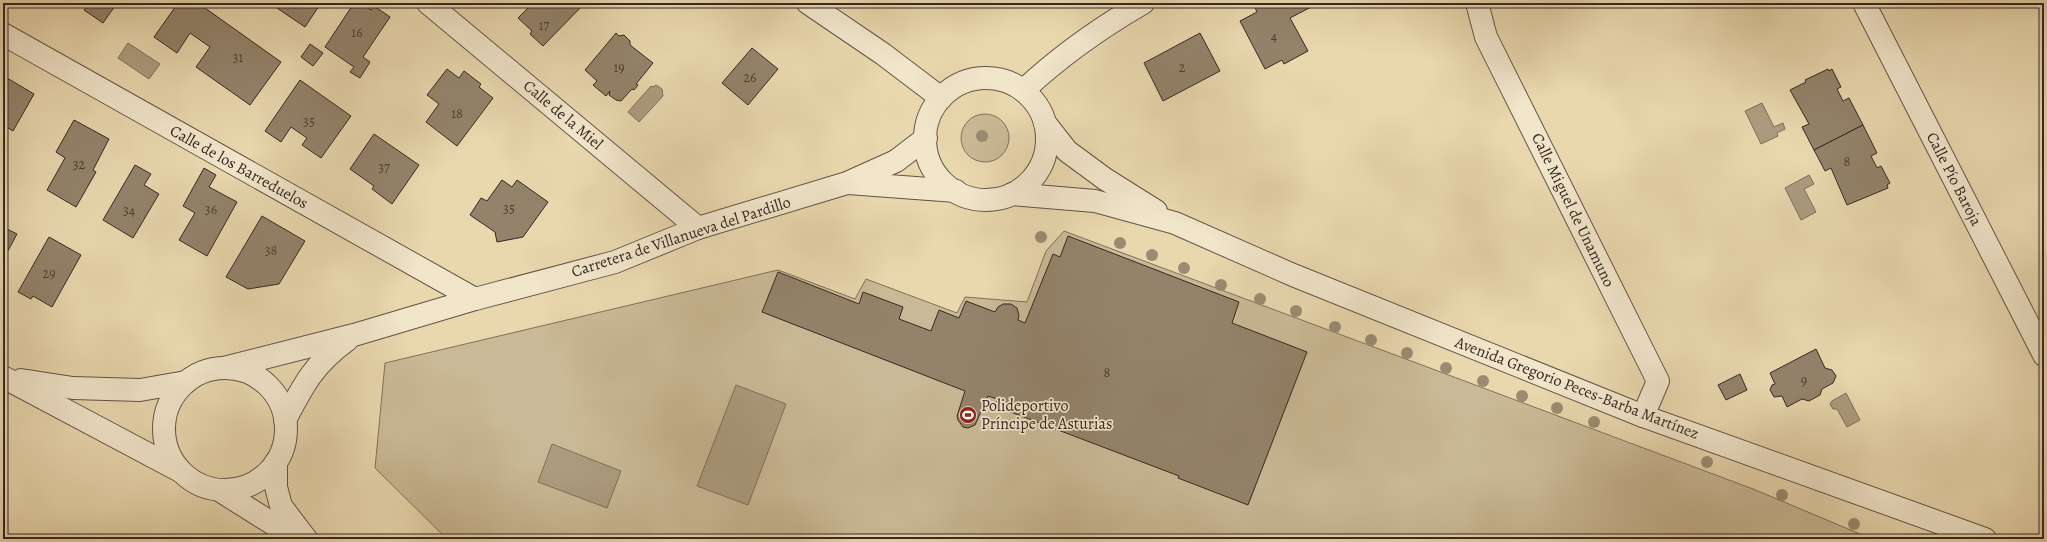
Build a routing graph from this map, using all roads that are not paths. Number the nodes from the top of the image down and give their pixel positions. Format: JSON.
{"nodes":[{"id":1,"x":428,"y":3,"type":"edge"},
{"id":2,"x":808,"y":3,"type":"edge"},
{"id":3,"x":1143,"y":3,"type":"edge"},
{"id":4,"x":1477,"y":3,"type":"edge"},
{"id":5,"x":1864,"y":3,"type":"edge"},
{"id":6,"x":3,"y":34,"type":"edge"},
{"id":7,"x":1024,"y":90,"type":"junction"},
{"id":8,"x":941,"y":98,"type":"junction"},
{"id":9,"x":1045,"y":123,"type":"junction"},
{"id":10,"x":926,"y":138,"type":"junction"},
{"id":11,"x":847,"y":183,"type":"junction"},
{"id":12,"x":956,"y":191,"type":"junction"},
{"id":13,"x":1012,"y":194,"type":"junction"},
{"id":14,"x":1175,"y":223,"type":"junction"},
{"id":15,"x":698,"y":228,"type":"junction"},
{"id":16,"x":475,"y":299,"type":"junction"},
{"id":17,"x":354,"y":335,"type":"junction"},
{"id":18,"x":2044,"y":355,"type":"edge"},
{"id":19,"x":224,"y":368,"type":"junction"},
{"id":20,"x":3,"y":377,"type":"edge"},
{"id":21,"x":186,"y":382,"type":"junction"},
{"id":22,"x":1644,"y":416,"type":"junction"},
{"id":23,"x":285,"y":420,"type":"junction"},
{"id":24,"x":276,"y":462,"type":"junction"},
{"id":25,"x":180,"y":471,"type":"junction"},
{"id":26,"x":219,"y":490,"type":"junction"},
{"id":27,"x":297,"y":539,"type":"edge"},
{"id":28,"x":306,"y":539,"type":"edge"},
{"id":29,"x":1985,"y":539,"type":"edge"}],
"edges":[{"from":1,"to":15,"type":"street","name":"Calle de la Miel"},
{"from":2,"to":8,"type":"street"},
{"from":3,"to":7,"type":"street"},
{"from":4,"to":22,"type":"street","name":"Calle Miguel de Unamuno"},
{"from":5,"to":18,"type":"street","name":"Calle Pío Baroja"},
{"from":6,"to":16,"type":"street","name":"Calle de los Barreduelos"},
{"from":7,"to":8,"type":"street"},
{"from":7,"to":9,"type":"street"},
{"from":8,"to":10,"type":"street"},
{"from":9,"to":13,"type":"street"},
{"from":9,"to":14,"type":"street","name":"Avenida Gregorio Peces-Barba Martínez"},
{"from":10,"to":11,"type":"street","name":"Carretera de Villanueva del Pardillo"},
{"from":10,"to":12,"type":"street"},
{"from":11,"to":12,"type":"street","name":"Carretera de Villanueva del Pardillo"},
{"from":11,"to":15,"type":"street","name":"Carretera de Villanueva del Pardillo"},
{"from":12,"to":13,"type":"street"},
{"from":13,"to":14,"type":"street","name":"Avenida Gregorio Peces-Barba Martínez"},
{"from":14,"to":22,"type":"street","name":"Avenida Gregorio Peces-Barba Martínez"},
{"from":15,"to":16,"type":"street","name":"Carretera de Villanueva del Pardillo"},
{"from":16,"to":17,"type":"street","name":"Carretera de Villanueva del Pardillo"},
{"from":17,"to":19,"type":"street","name":"Carretera de Villanueva del Pardillo"},
{"from":17,"to":23,"type":"street","name":"Carretera de Villanueva del Pardillo"},
{"from":19,"to":21,"type":"street"},
{"from":19,"to":23,"type":"street"},
{"from":20,"to":21,"type":"street"},
{"from":20,"to":25,"type":"street"},
{"from":21,"to":25,"type":"street"},
{"from":22,"to":29,"type":"street","name":"Avenida Gregorio Peces-Barba Martínez"},
{"from":23,"to":24,"type":"street"},
{"from":24,"to":26,"type":"street"},
{"from":24,"to":28,"type":"street"},
{"from":25,"to":26,"type":"street"},
{"from":26,"to":27,"type":"street"}]}
